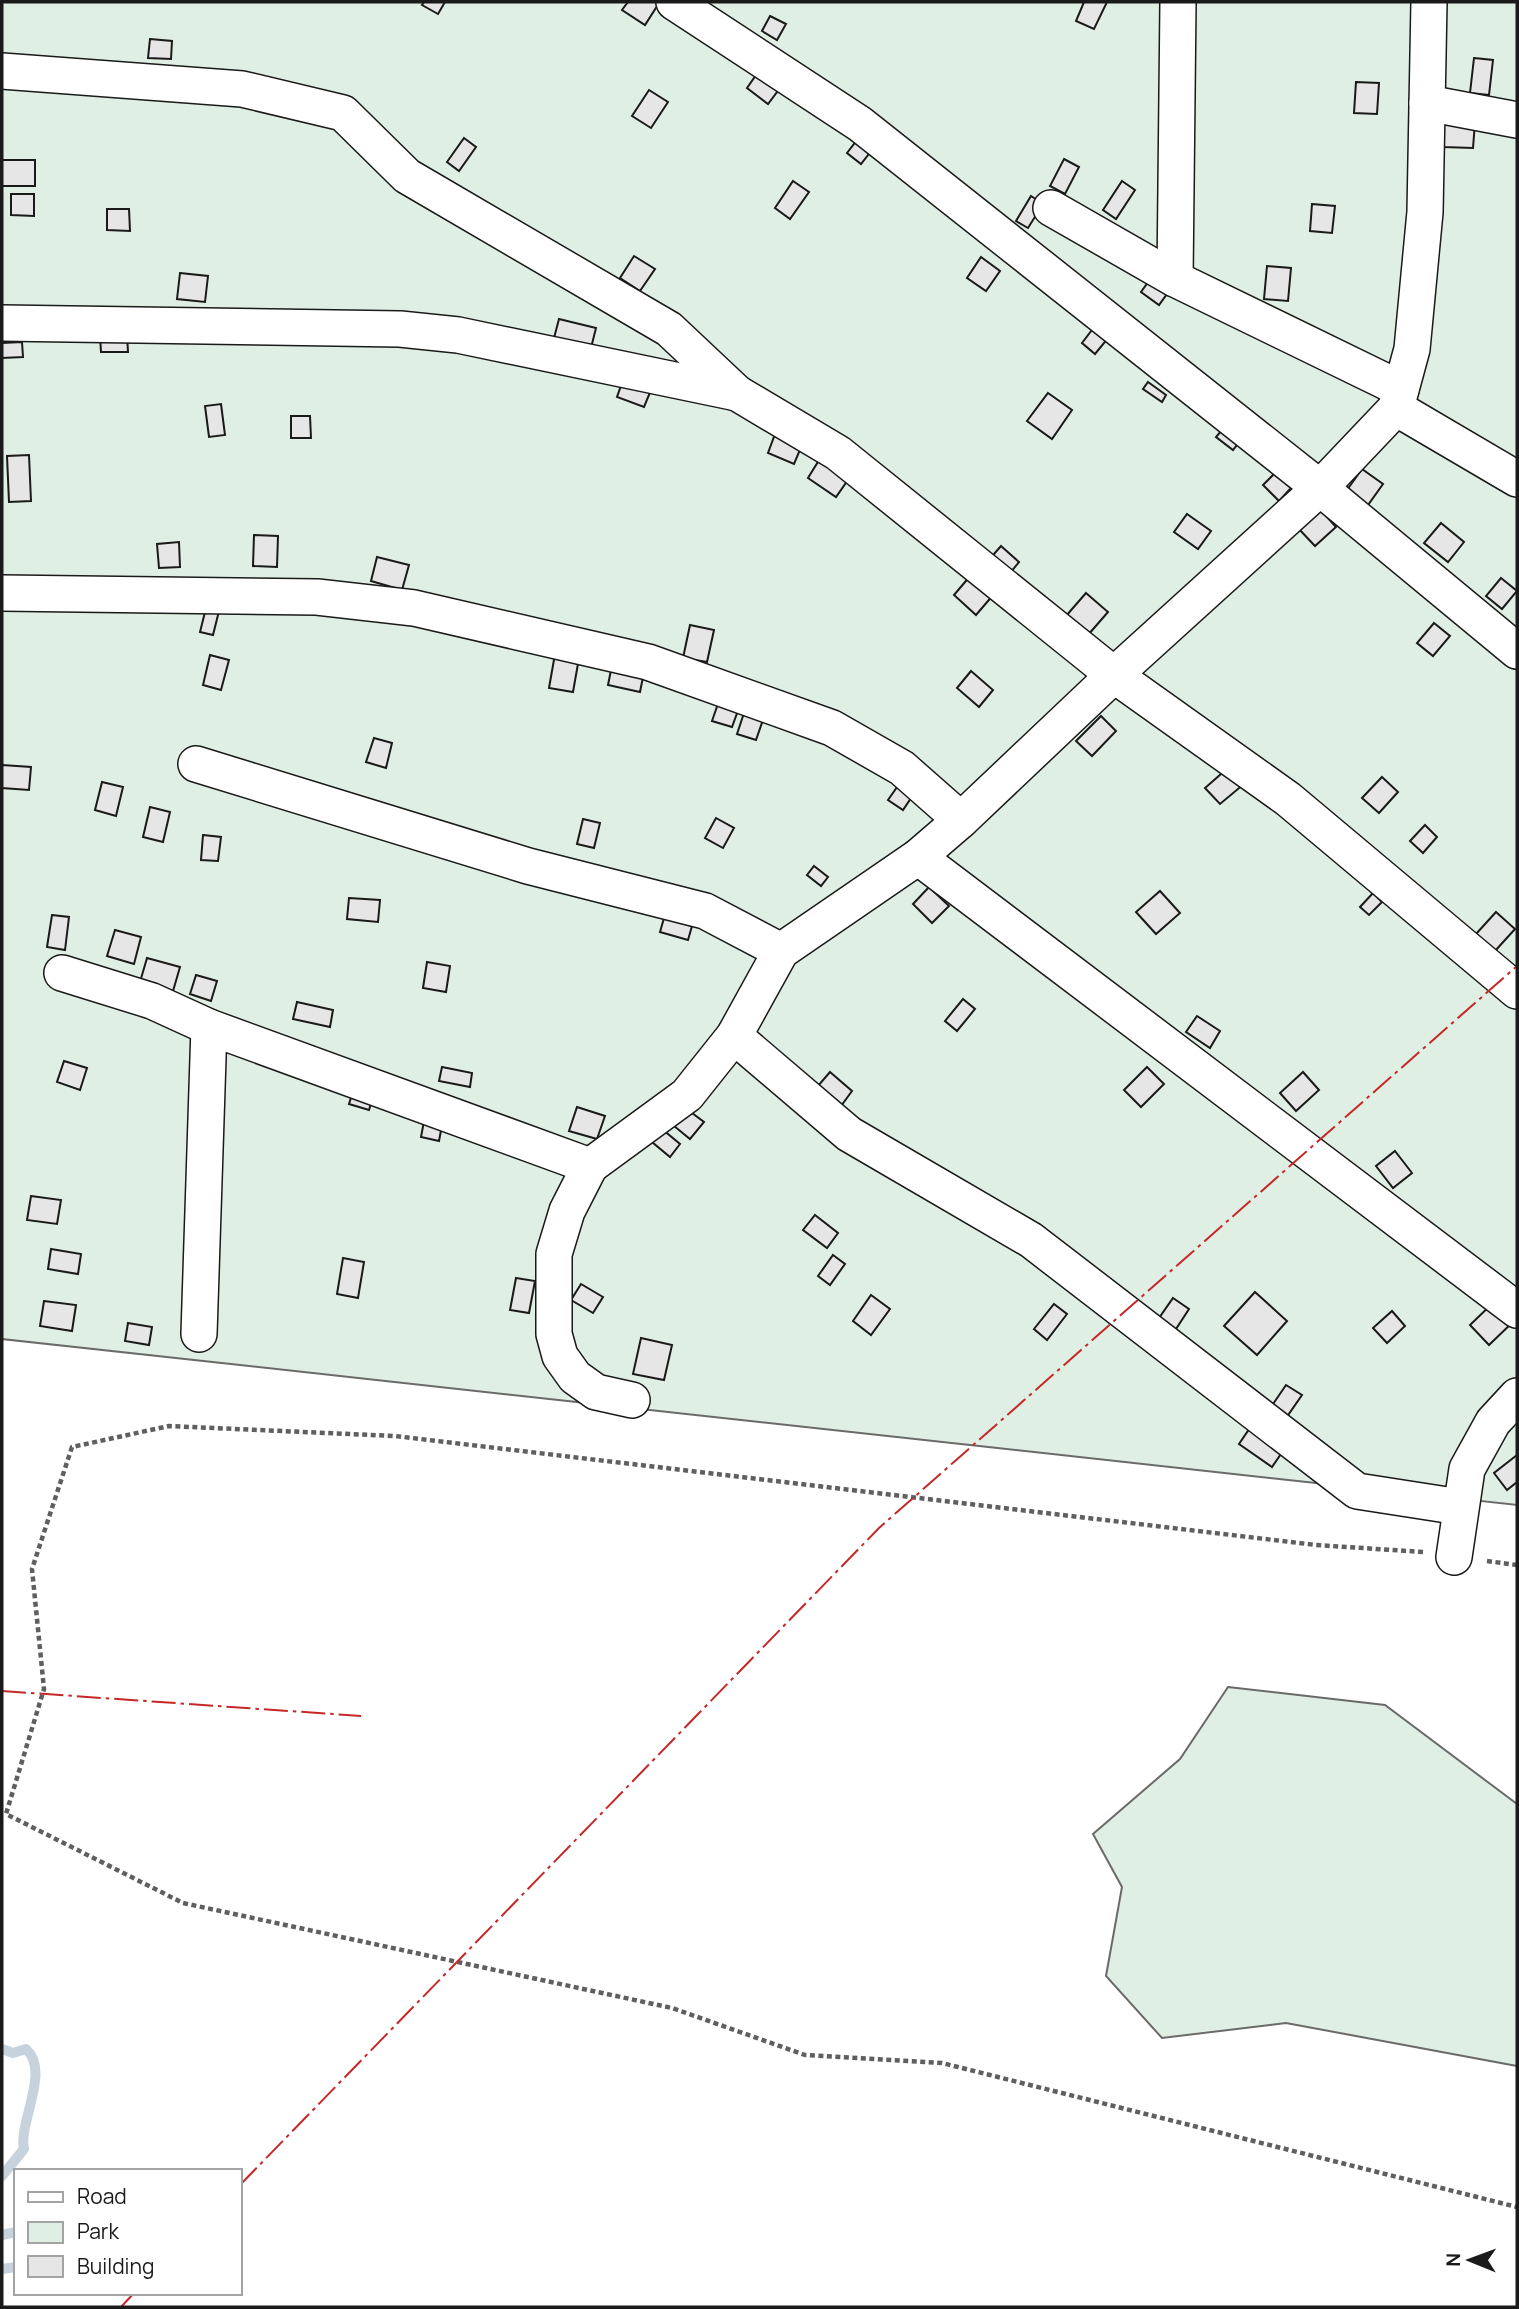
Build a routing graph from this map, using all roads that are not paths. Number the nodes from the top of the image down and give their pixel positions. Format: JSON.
{"nodes":[{"id":1,"x":674,"y":2,"type":"edge"},
{"id":2,"x":1178,"y":2,"type":"edge"},
{"id":3,"x":1429,"y":2,"type":"edge"},
{"id":4,"x":2,"y":71,"type":"edge"},
{"id":5,"x":1427,"y":103,"type":"junction"},
{"id":6,"x":1517,"y":120,"type":"edge"},
{"id":7,"x":1051,"y":208,"type":"dead end"},
{"id":8,"x":1175,"y":279,"type":"junction"},
{"id":9,"x":2,"y":323,"type":"edge"},
{"id":10,"x":737,"y":393,"type":"junction"},
{"id":11,"x":1398,"y":399,"type":"junction"},
{"id":12,"x":1517,"y":479,"type":"edge"},
{"id":13,"x":1320,"y":488,"type":"junction"},
{"id":14,"x":2,"y":593,"type":"edge"},
{"id":15,"x":1517,"y":651,"type":"edge"},
{"id":16,"x":1114,"y":675,"type":"junction"},
{"id":17,"x":196,"y":764,"type":"dead end"},
{"id":18,"x":961,"y":820,"type":"junction"},
{"id":19,"x":918,"y":857,"type":"junction"},
{"id":20,"x":781,"y":951,"type":"junction"},
{"id":21,"x":62,"y":973,"type":"dead end"},
{"id":22,"x":1517,"y":991,"type":"edge"},
{"id":23,"x":209,"y":1027,"type":"junction"},
{"id":24,"x":734,"y":1036,"type":"junction"},
{"id":25,"x":590,"y":1166,"type":"junction"},
{"id":26,"x":1517,"y":1310,"type":"edge"},
{"id":27,"x":199,"y":1334,"type":"dead end"},
{"id":28,"x":1517,"y":1396,"type":"edge"},
{"id":29,"x":632,"y":1400,"type":"dead end"},
{"id":30,"x":1460,"y":1507,"type":"junction"},
{"id":31,"x":1454,"y":1557,"type":"road end"}],
"edges":[{"from":1,"to":13,"type":"street"},
{"from":2,"to":8,"type":"street"},
{"from":3,"to":5,"type":"street"},
{"from":4,"to":10,"type":"street"},
{"from":5,"to":6,"type":"street"},
{"from":5,"to":11,"type":"street"},
{"from":7,"to":8,"type":"street"},
{"from":8,"to":11,"type":"street"},
{"from":9,"to":10,"type":"street"},
{"from":10,"to":16,"type":"street"},
{"from":11,"to":12,"type":"street"},
{"from":11,"to":13,"type":"street"},
{"from":13,"to":15,"type":"street"},
{"from":13,"to":16,"type":"street"},
{"from":14,"to":18,"type":"street"},
{"from":16,"to":18,"type":"street"},
{"from":16,"to":22,"type":"street"},
{"from":17,"to":20,"type":"street"},
{"from":18,"to":19,"type":"street"},
{"from":19,"to":20,"type":"street"},
{"from":19,"to":26,"type":"street"},
{"from":20,"to":24,"type":"street"},
{"from":21,"to":23,"type":"street"},
{"from":23,"to":25,"type":"street"},
{"from":23,"to":27,"type":"street"},
{"from":24,"to":25,"type":"street"},
{"from":24,"to":30,"type":"street"},
{"from":25,"to":29,"type":"street"},
{"from":28,"to":30,"type":"street"},
{"from":30,"to":31,"type":"street"}]}
